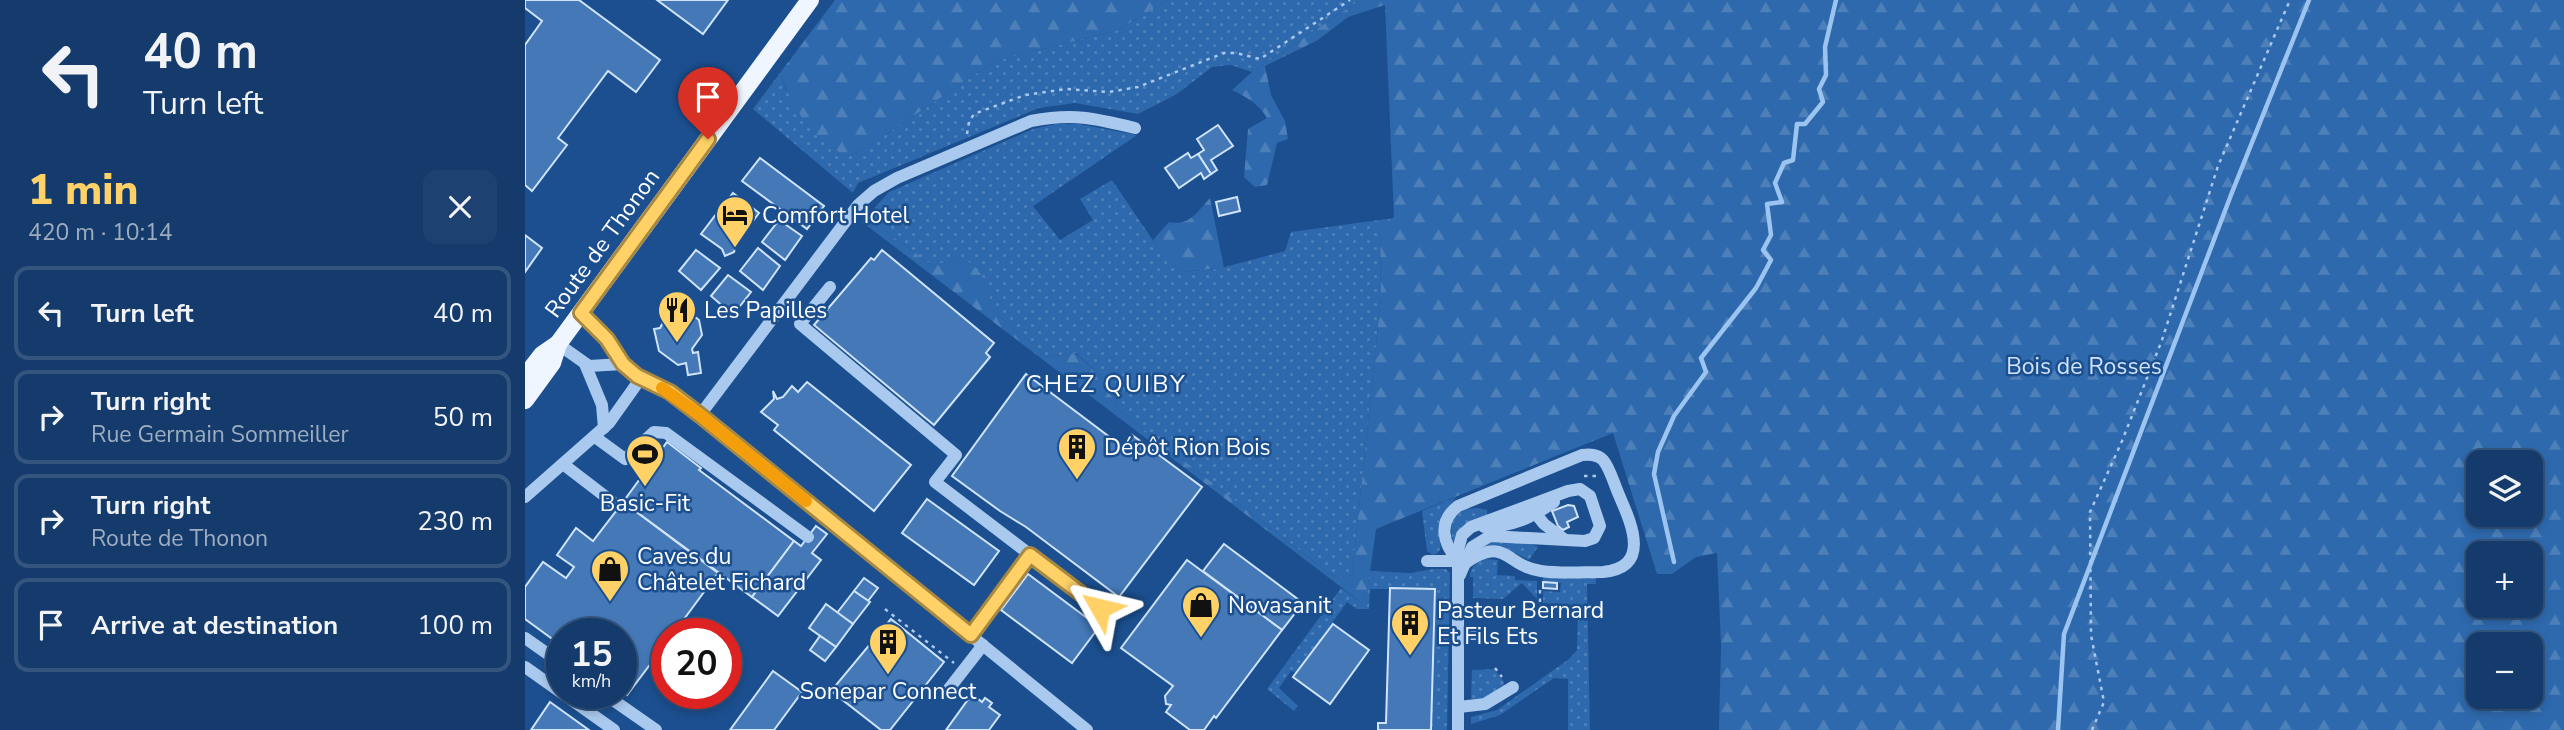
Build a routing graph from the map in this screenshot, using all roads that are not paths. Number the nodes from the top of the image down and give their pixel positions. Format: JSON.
{"nodes":[{"id":1,"x":810,"y":0,"type":"edge"},
{"id":2,"x":1135,"y":128,"type":"dead end"},
{"id":3,"x":830,"y":287,"type":"dead end"},
{"id":4,"x":581,"y":313,"type":"junction"},
{"id":5,"x":558,"y":344,"type":"junction"},
{"id":6,"x":585,"y":364,"type":"junction"},
{"id":7,"x":623,"y":364,"type":"junction"},
{"id":8,"x":525,"y":377,"type":"edge"},
{"id":9,"x":641,"y":378,"type":"junction"},
{"id":10,"x":525,"y":400,"type":"edge"},
{"id":11,"x":700,"y":415,"type":"junction"},
{"id":12,"x":600,"y":432,"type":"junction"},
{"id":13,"x":563,"y":464,"type":"junction"},
{"id":14,"x":1568,"y":491,"type":"junction"},
{"id":15,"x":525,"y":497,"type":"edge"},
{"id":16,"x":619,"y":507,"type":"dead end"},
{"id":17,"x":1536,"y":514,"type":"junction"},
{"id":18,"x":1471,"y":527,"type":"junction"},
{"id":19,"x":808,"y":537,"type":"dead end"},
{"id":20,"x":1565,"y":539,"type":"junction"},
{"id":21,"x":1030,"y":555,"type":"junction"},
{"id":22,"x":1427,"y":561,"type":"dead end"},
{"id":23,"x":1461,"y":567,"type":"junction"},
{"id":24,"x":1100,"y":608,"type":"dead end"},
{"id":25,"x":1460,"y":634,"type":"junction"},
{"id":26,"x":1475,"y":634,"type":"dead end"},
{"id":27,"x":971,"y":635,"type":"junction"},
{"id":28,"x":525,"y":638,"type":"edge"},
{"id":29,"x":983,"y":645,"type":"junction"},
{"id":30,"x":546,"y":653,"type":"edge"},
{"id":31,"x":525,"y":667,"type":"edge"},
{"id":32,"x":1508,"y":683,"type":"road end"},
{"id":33,"x":949,"y":690,"type":"dead end"},
{"id":34,"x":1459,"y":707,"type":"junction"},
{"id":35,"x":626,"y":709,"type":"edge"},
{"id":36,"x":614,"y":730,"type":"edge"},
{"id":37,"x":656,"y":730,"type":"edge"},
{"id":38,"x":1087,"y":730,"type":"edge"},
{"id":39,"x":1458,"y":730,"type":"edge"}],
"edges":[{"from":1,"to":4,"type":"main road","name":"Route de Thonon"},
{"from":2,"to":11,"type":"street"},
{"from":3,"to":21,"type":"street"},
{"from":4,"to":5,"type":"main road","name":"Route de Thonon"},
{"from":4,"to":7,"type":"street"},
{"from":5,"to":6,"type":"street"},
{"from":5,"to":8,"type":"main road","name":"Route de Thonon"},
{"from":5,"to":10,"type":"main road","name":"Route de Thonon"},
{"from":6,"to":7,"type":"street"},
{"from":6,"to":12,"type":"street"},
{"from":7,"to":9,"type":"street"},
{"from":9,"to":11,"type":"street"},
{"from":9,"to":12,"type":"street"},
{"from":11,"to":27,"type":"street"},
{"from":12,"to":13,"type":"street"},
{"from":12,"to":19,"type":"street"},
{"from":13,"to":15,"type":"street"},
{"from":13,"to":16,"type":"street"},
{"from":14,"to":17,"type":"street"},
{"from":14,"to":18,"type":"street"},
{"from":14,"to":20,"type":"street"},
{"from":17,"to":18,"type":"street"},
{"from":17,"to":20,"type":"street"},
{"from":18,"to":23,"type":"street"},
{"from":20,"to":23,"type":"street"},
{"from":21,"to":24,"type":"street"},
{"from":21,"to":27,"type":"street"},
{"from":22,"to":23,"type":"street"},
{"from":23,"to":23,"type":"street"},
{"from":23,"to":25,"type":"street"},
{"from":25,"to":26,"type":"street"},
{"from":25,"to":34,"type":"street"},
{"from":27,"to":29,"type":"street"},
{"from":28,"to":30,"type":"street"},
{"from":29,"to":33,"type":"street"},
{"from":29,"to":38,"type":"street"},
{"from":31,"to":36,"type":"street"},
{"from":32,"to":34,"type":"street"},
{"from":34,"to":39,"type":"street"},
{"from":35,"to":37,"type":"street"}]}
